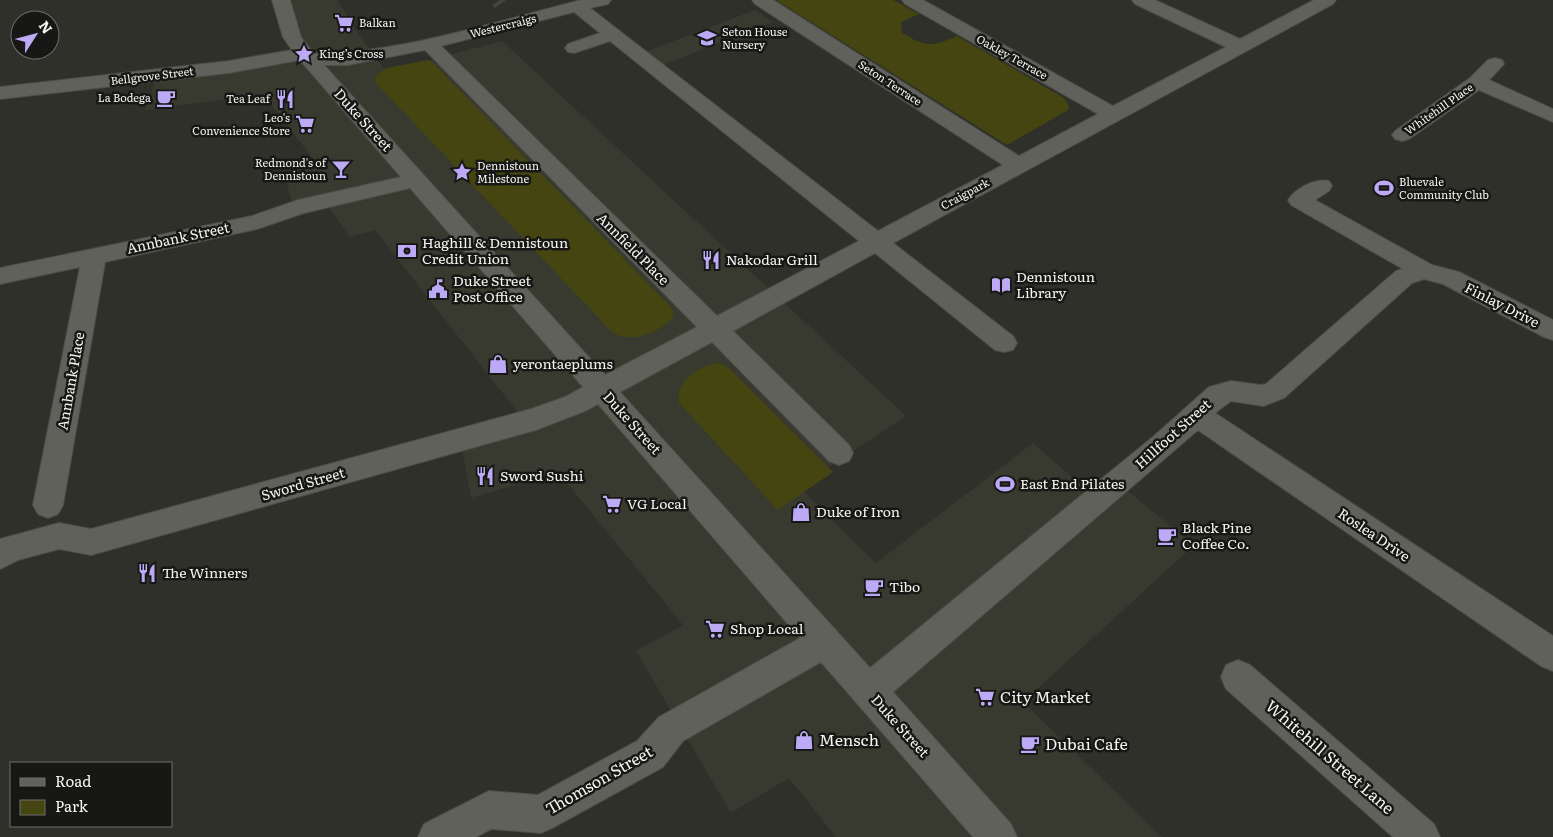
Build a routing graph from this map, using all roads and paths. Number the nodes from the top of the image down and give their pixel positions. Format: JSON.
{"nodes":[{"id":1,"x":281,"y":0,"type":"edge"},
{"id":2,"x":602,"y":0,"type":"edge"},
{"id":3,"x":761,"y":0,"type":"edge"},
{"id":4,"x":911,"y":0,"type":"edge"},
{"id":5,"x":1141,"y":0,"type":"edge"},
{"id":6,"x":1313,"y":2,"type":"edge"},
{"id":7,"x":578,"y":6,"type":"junction"},
{"id":8,"x":611,"y":34,"type":"junction"},
{"id":9,"x":429,"y":44,"type":"junction"},
{"id":10,"x":1238,"y":46,"type":"junction"},
{"id":11,"x":574,"y":48,"type":"dead end"},
{"id":12,"x":403,"y":50,"type":"junction"},
{"id":13,"x":307,"y":57,"type":"junction"},
{"id":14,"x":1495,"y":64,"type":"dead end"},
{"id":15,"x":1477,"y":82,"type":"junction"},
{"id":16,"x":348,"y":84,"type":"junction"},
{"id":17,"x":0,"y":93,"type":"edge"},
{"id":18,"x":1114,"y":115,"type":"junction"},
{"id":19,"x":1553,"y":116,"type":"edge"},
{"id":20,"x":1402,"y":135,"type":"dead end"},
{"id":21,"x":1018,"y":165,"type":"junction"},
{"id":22,"x":416,"y":180,"type":"junction"},
{"id":23,"x":1321,"y":186,"type":"dead end"},
{"id":24,"x":876,"y":242,"type":"junction"},
{"id":25,"x":94,"y":256,"type":"junction"},
{"id":26,"x":1424,"y":271,"type":"junction"},
{"id":27,"x":0,"y":276,"type":"edge"},
{"id":28,"x":714,"y":330,"type":"junction"},
{"id":29,"x":1553,"y":332,"type":"edge"},
{"id":30,"x":1004,"y":343,"type":"dead end"},
{"id":31,"x":603,"y":390,"type":"junction"},
{"id":32,"x":1195,"y":414,"type":"junction"},
{"id":33,"x":839,"y":453,"type":"dead end"},
{"id":34,"x":48,"y":505,"type":"dead end"},
{"id":35,"x":0,"y":555,"type":"edge"},
{"id":36,"x":825,"y":642,"type":"junction"},
{"id":37,"x":1553,"y":655,"type":"edge"},
{"id":38,"x":1238,"y":677,"type":"dead end"},
{"id":39,"x":868,"y":690,"type":"junction"},
{"id":40,"x":437,"y":837,"type":"edge"},
{"id":41,"x":998,"y":837,"type":"edge"},
{"id":42,"x":1421,"y":837,"type":"edge"}],
"edges":[{"from":1,"to":13,"type":"street","name":"Duke Street"},
{"from":2,"to":7,"type":"street","name":"Westercraigs"},
{"from":3,"to":21,"type":"street","name":"Seton Terrace"},
{"from":4,"to":18,"type":"street","name":"Oakley Terrace"},
{"from":5,"to":10,"type":"street"},
{"from":6,"to":10,"type":"street","name":"Craigpark"},
{"from":7,"to":8,"type":"street"},
{"from":7,"to":9,"type":"street","name":"Westercraigs"},
{"from":8,"to":11,"type":"street"},
{"from":8,"to":24,"type":"street"},
{"from":9,"to":12,"type":"street","name":"Westercraigs"},
{"from":9,"to":28,"type":"street","name":"Annfield Place"},
{"from":10,"to":18,"type":"street","name":"Craigpark"},
{"from":12,"to":13,"type":"street","name":"Westercraigs"},
{"from":12,"to":16,"type":"street","name":"Westercraigs"},
{"from":13,"to":16,"type":"street","name":"Duke Street"},
{"from":13,"to":17,"type":"street","name":"Bellgrove Street"},
{"from":14,"to":15,"type":"street","name":"Whitehill Place"},
{"from":15,"to":19,"type":"street","name":"Whitehill Place"},
{"from":15,"to":20,"type":"street","name":"Whitehill Place"},
{"from":16,"to":22,"type":"street","name":"Duke Street"},
{"from":18,"to":21,"type":"street","name":"Craigpark"},
{"from":21,"to":24,"type":"street","name":"Craigpark"},
{"from":22,"to":25,"type":"street","name":"Annbank Street"},
{"from":22,"to":31,"type":"street","name":"Duke Street"},
{"from":23,"to":26,"type":"street"},
{"from":24,"to":28,"type":"street","name":"Craigpark"},
{"from":24,"to":30,"type":"street"},
{"from":25,"to":27,"type":"street","name":"Annbank Street"},
{"from":25,"to":34,"type":"street","name":"Annbank Place"},
{"from":26,"to":29,"type":"street","name":"Finlay Drive"},
{"from":26,"to":32,"type":"street","name":"Hillfoot Street"},
{"from":28,"to":31,"type":"street","name":"Craigpark"},
{"from":28,"to":33,"type":"street","name":"Annfield Place"},
{"from":31,"to":35,"type":"street","name":"Sword Street"},
{"from":31,"to":36,"type":"street","name":"Duke Street"},
{"from":32,"to":37,"type":"street","name":"Roslea Drive"},
{"from":32,"to":39,"type":"street","name":"Hillfoot Street"},
{"from":36,"to":39,"type":"street","name":"Duke Street"},
{"from":36,"to":40,"type":"street","name":"Thomson Street"},
{"from":38,"to":42,"type":"street","name":"Whitehill Street Lane"},
{"from":39,"to":41,"type":"street","name":"Duke Street"}]}
